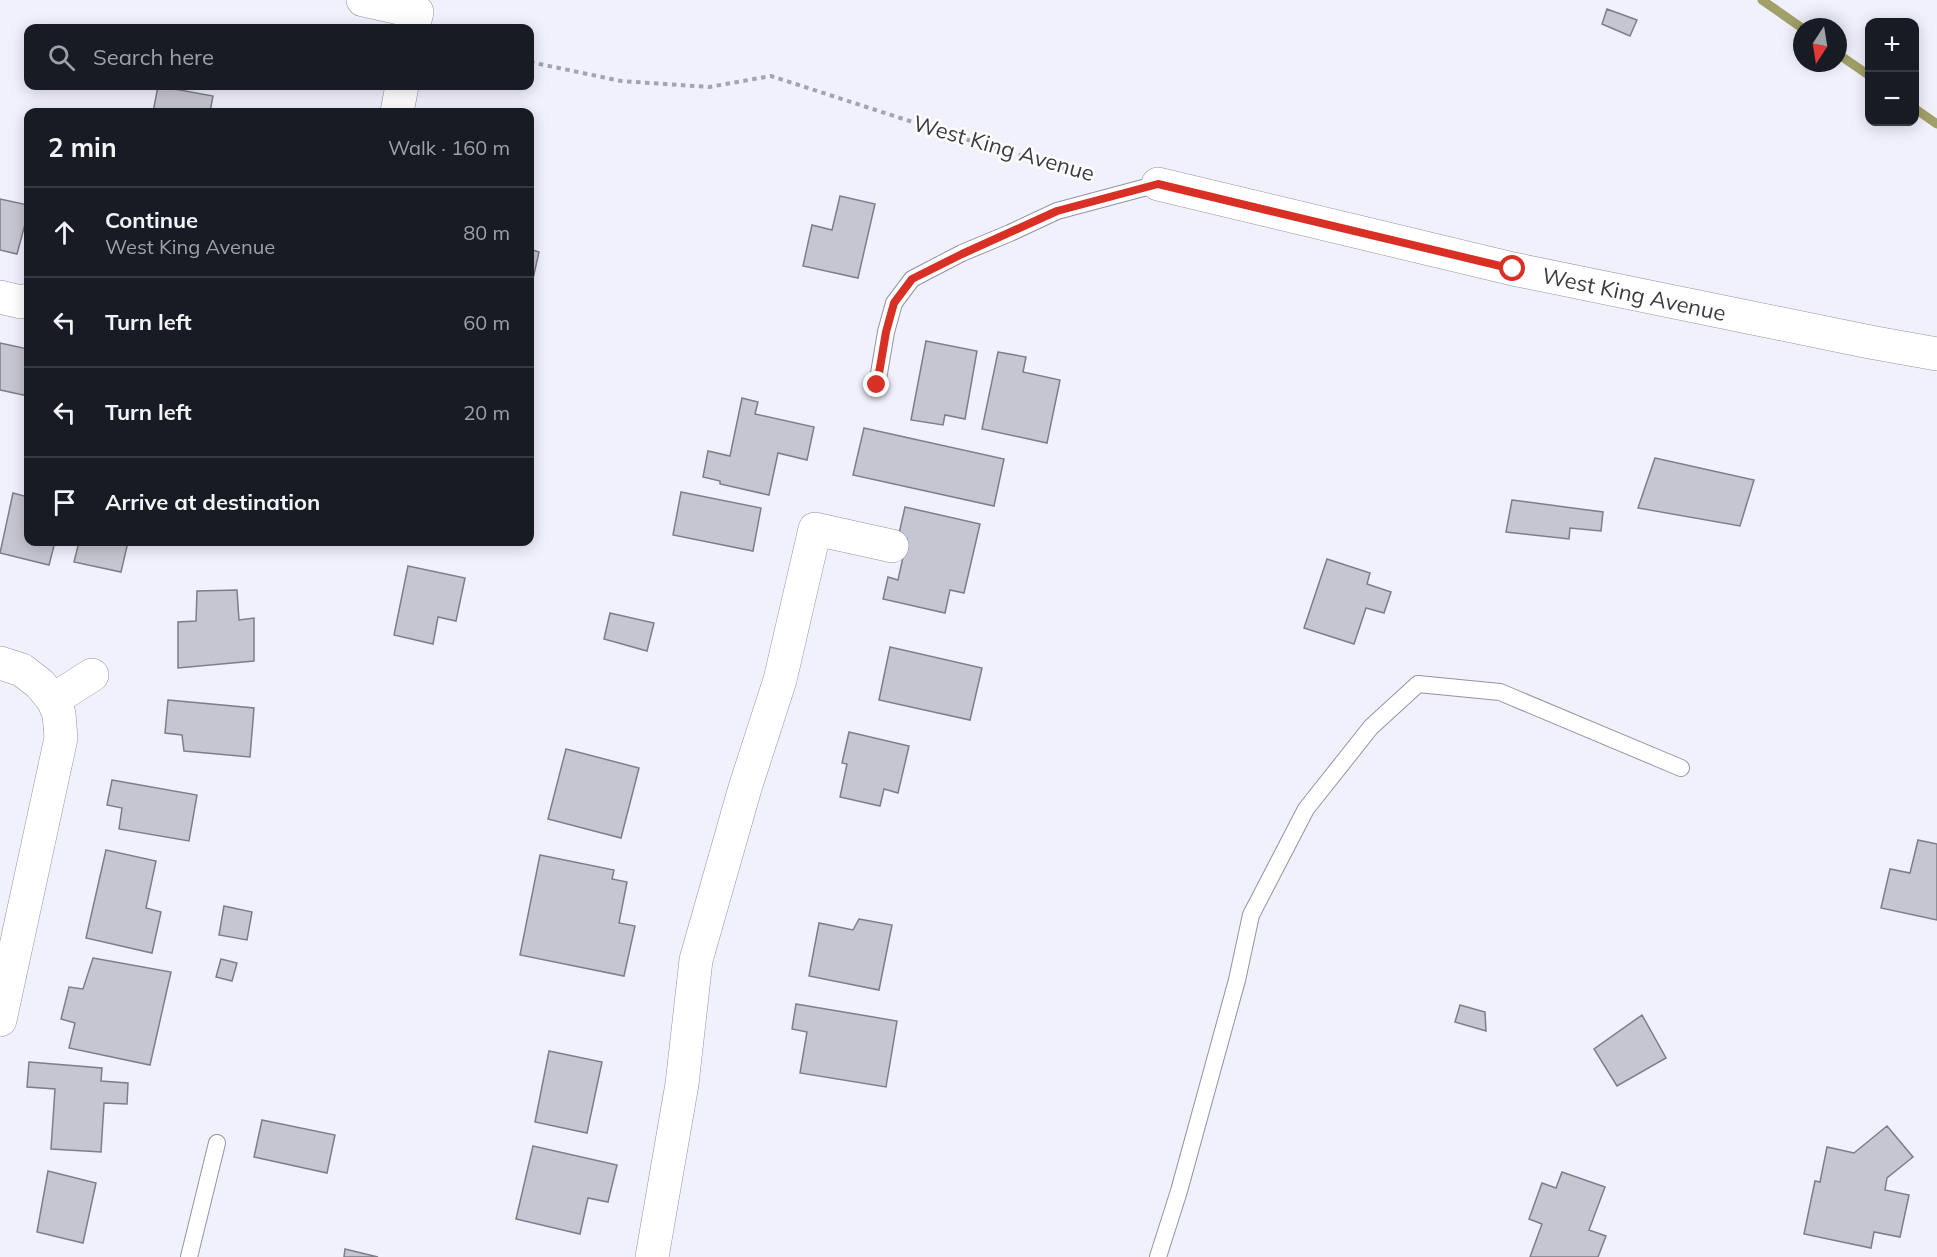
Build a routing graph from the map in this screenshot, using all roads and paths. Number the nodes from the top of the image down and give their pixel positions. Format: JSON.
{"nodes":[{"id":1,"x":363,"y":0,"type":"edge"},
{"id":2,"x":415,"y":20,"type":"edge"},
{"id":3,"x":534,"y":63,"type":"edge"},
{"id":4,"x":401,"y":90,"type":"edge"},
{"id":5,"x":398,"y":108,"type":"edge"},
{"id":6,"x":1100,"y":177,"type":"dead end"},
{"id":7,"x":1158,"y":184,"type":"joint"},
{"id":8,"x":0,"y":297,"type":"edge"},
{"id":9,"x":24,"y":301,"type":"edge"},
{"id":10,"x":1937,"y":354,"type":"edge"},
{"id":11,"x":877,"y":385,"type":"dead end"},
{"id":12,"x":892,"y":546,"type":"dead end"},
{"id":13,"x":0,"y":663,"type":"edge"},
{"id":14,"x":92,"y":675,"type":"dead end"},
{"id":15,"x":53,"y":700,"type":"junction"},
{"id":16,"x":1680,"y":768,"type":"dead end"},
{"id":17,"x":0,"y":1020,"type":"edge"},
{"id":18,"x":218,"y":1143,"type":"dead end"},
{"id":19,"x":189,"y":1257,"type":"edge"},
{"id":20,"x":652,"y":1257,"type":"edge"},
{"id":21,"x":1158,"y":1257,"type":"edge"}],
"edges":[{"from":1,"to":2,"type":"street"},
{"from":3,"to":6,"type":"path","name":"West King Avenue"},
{"from":4,"to":5,"type":"street"},
{"from":7,"to":10,"type":"street","name":"West King Avenue"},
{"from":7,"to":11,"type":"lane"},
{"from":8,"to":9,"type":"street"},
{"from":12,"to":20,"type":"street"},
{"from":13,"to":15,"type":"street"},
{"from":14,"to":15,"type":"street"},
{"from":15,"to":17,"type":"street"},
{"from":16,"to":21,"type":"lane"},
{"from":18,"to":19,"type":"lane"}]}
